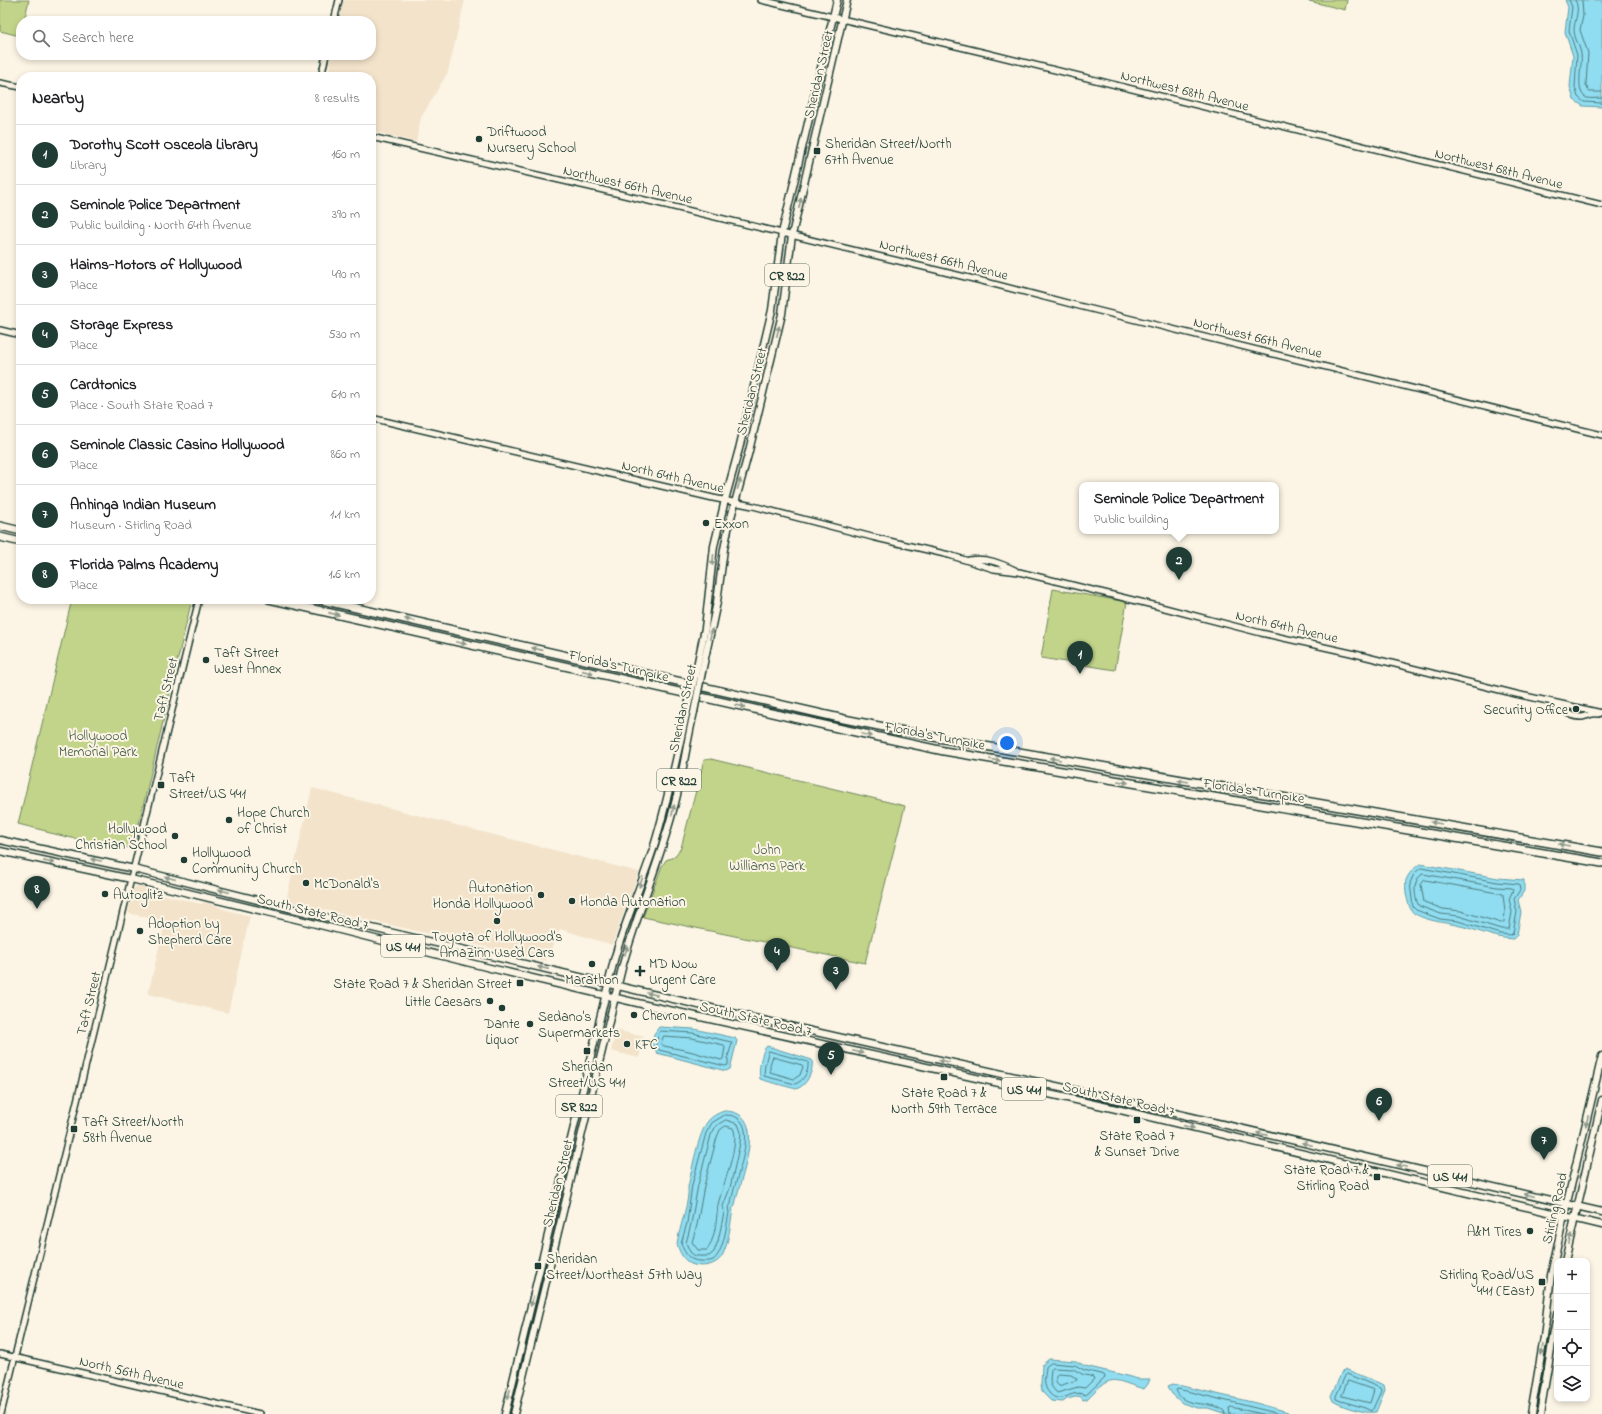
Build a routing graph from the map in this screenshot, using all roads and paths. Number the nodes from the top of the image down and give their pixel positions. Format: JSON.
{"nodes":[{"id":1,"x":339,"y":0,"type":"edge"},
{"id":2,"x":761,"y":0,"type":"edge"},
{"id":3,"x":837,"y":0,"type":"edge"},
{"id":4,"x":847,"y":0,"type":"edge"},
{"id":5,"x":335,"y":16,"type":"edge"},
{"id":6,"x":833,"y":16,"type":"junction"},
{"id":7,"x":843,"y":19,"type":"junction"},
{"id":8,"x":325,"y":60,"type":"edge"},
{"id":9,"x":322,"y":72,"type":"edge"},
{"id":10,"x":0,"y":82,"type":"edge"},
{"id":11,"x":16,"y":86,"type":"edge"},
{"id":12,"x":376,"y":138,"type":"edge"},
{"id":13,"x":1602,"y":205,"type":"edge"},
{"id":14,"x":782,"y":233,"type":"junction"},
{"id":15,"x":792,"y":235,"type":"junction"},
{"id":16,"x":0,"y":330,"type":"edge"},
{"id":17,"x":16,"y":334,"type":"edge"},
{"id":18,"x":376,"y":419,"type":"edge"},
{"id":19,"x":1602,"y":435,"type":"edge"},
{"id":20,"x":725,"y":500,"type":"junction"},
{"id":21,"x":734,"y":502,"type":"junction"},
{"id":22,"x":0,"y":526,"type":"edge"},
{"id":23,"x":16,"y":530,"type":"edge"},
{"id":24,"x":0,"y":537,"type":"edge"},
{"id":25,"x":16,"y":541,"type":"edge"},
{"id":26,"x":198,"y":604,"type":"edge"},
{"id":27,"x":291,"y":604,"type":"edge"},
{"id":28,"x":339,"y":604,"type":"edge"},
{"id":29,"x":699,"y":672,"type":"junction"},
{"id":30,"x":1550,"y":701,"type":"junction"},
{"id":31,"x":691,"y":711,"type":"junction"},
{"id":32,"x":1602,"y":713,"type":"edge"},
{"id":33,"x":0,"y":840,"type":"edge"},
{"id":34,"x":24,"y":845,"type":"junction"},
{"id":35,"x":0,"y":851,"type":"edge"},
{"id":36,"x":1602,"y":852,"type":"edge"},
{"id":37,"x":11,"y":853,"type":"junction"},
{"id":38,"x":1602,"y":863,"type":"edge"},
{"id":39,"x":134,"y":869,"type":"junction"},
{"id":40,"x":131,"y":879,"type":"junction"},
{"id":41,"x":247,"y":897,"type":"junction"},
{"id":42,"x":269,"y":903,"type":"junction"},
{"id":43,"x":237,"y":904,"type":"junction"},
{"id":44,"x":258,"y":909,"type":"junction"},
{"id":45,"x":351,"y":923,"type":"junction"},
{"id":46,"x":338,"y":929,"type":"junction"},
{"id":47,"x":384,"y":930,"type":"junction"},
{"id":48,"x":370,"y":937,"type":"junction"},
{"id":49,"x":503,"y":959,"type":"junction"},
{"id":50,"x":493,"y":968,"type":"junction"},
{"id":51,"x":608,"y":984,"type":"junction"},
{"id":52,"x":618,"y":986,"type":"junction"},
{"id":53,"x":606,"y":995,"type":"junction"},
{"id":54,"x":615,"y":997,"type":"junction"},
{"id":55,"x":772,"y":1022,"type":"junction"},
{"id":56,"x":751,"y":1029,"type":"junction"},
{"id":57,"x":1602,"y":1056,"type":"edge"},
{"id":58,"x":1602,"y":1100,"type":"edge"},
{"id":59,"x":1244,"y":1130,"type":"junction"},
{"id":60,"x":1230,"y":1136,"type":"junction"},
{"id":61,"x":1334,"y":1151,"type":"junction"},
{"id":62,"x":1324,"y":1159,"type":"junction"},
{"id":63,"x":1432,"y":1172,"type":"junction"},
{"id":64,"x":1417,"y":1181,"type":"junction"},
{"id":65,"x":1567,"y":1204,"type":"junction"},
{"id":66,"x":1578,"y":1206,"type":"junction"},
{"id":67,"x":1602,"y":1212,"type":"edge"},
{"id":68,"x":1564,"y":1215,"type":"junction"},
{"id":69,"x":1575,"y":1218,"type":"junction"},
{"id":70,"x":1602,"y":1225,"type":"edge"},
{"id":71,"x":1566,"y":1258,"type":"edge"},
{"id":72,"x":1545,"y":1330,"type":"junction"},
{"id":73,"x":1555,"y":1330,"type":"edge"},
{"id":74,"x":1553,"y":1344,"type":"junction"},
{"id":75,"x":0,"y":1354,"type":"edge"},
{"id":76,"x":15,"y":1358,"type":"junction"},
{"id":77,"x":241,"y":1412,"type":"edge"},
{"id":78,"x":1,"y":1414,"type":"edge"},
{"id":79,"x":255,"y":1414,"type":"edge"},
{"id":80,"x":504,"y":1414,"type":"edge"},
{"id":81,"x":514,"y":1414,"type":"edge"},
{"id":82,"x":1531,"y":1414,"type":"edge"},
{"id":83,"x":1540,"y":1414,"type":"edge"}],
"edges":[{"from":1,"to":5,"type":"street"},
{"from":2,"to":6,"type":"street","name":"Northwest 68th Avenue"},
{"from":3,"to":6,"type":"main road","name":"Sheridan Street","number":"CR 822"},
{"from":4,"to":7,"type":"main road","name":"Sheridan Street","number":"CR 822"},
{"from":6,"to":7,"type":"street","name":"Northwest 68th Avenue"},
{"from":6,"to":14,"type":"main road","name":"Sheridan Street","number":"CR 822"},
{"from":7,"to":13,"type":"street","name":"Northwest 68th Avenue"},
{"from":15,"to":7,"type":"main road","name":"Sheridan Street","number":"CR 822","one_way":true},
{"from":8,"to":9,"type":"street"},
{"from":10,"to":11,"type":"street"},
{"from":12,"to":14,"type":"street","name":"Northwest 66th Avenue"},
{"from":14,"to":15,"type":"street","name":"Northwest 66th Avenue"},
{"from":14,"to":20,"type":"main road","name":"Sheridan Street","number":"CR 822"},
{"from":15,"to":19,"type":"street","name":"Northwest 66th Avenue"},
{"from":21,"to":15,"type":"main road","name":"Sheridan Street","number":"CR 822","one_way":true},
{"from":16,"to":17,"type":"street"},
{"from":18,"to":20,"type":"street","name":"North 64th Avenue"},
{"from":20,"to":21,"type":"street","name":"North 64th Avenue"},
{"from":20,"to":29,"type":"main road","name":"Sheridan Street","number":"CR 822","one_way":true},
{"from":29,"to":21,"type":"main road","name":"Sheridan Street","number":"CR 822","one_way":true},
{"from":21,"to":30,"type":"street","name":"North 64th Avenue"},
{"from":22,"to":23,"type":"highway"},
{"from":24,"to":25,"type":"highway"},
{"from":26,"to":39,"type":"street","name":"Taft Street"},
{"from":27,"to":38,"type":"highway","name":"Florida's Turnpike","one_way":true},
{"from":36,"to":28,"type":"highway","name":"Florida's Turnpike","one_way":true},
{"from":29,"to":31,"type":"main road","name":"Sheridan Street","number":"CR 822","bridge":true},
{"from":30,"to":32,"type":"street","name":"North 64th Avenue"},
{"from":30,"to":32,"type":"street","name":"North 64th Avenue"},
{"from":31,"to":51,"type":"main road","name":"Sheridan Street","number":"CR 822","one_way":true},
{"from":52,"to":31,"type":"main road","name":"Sheridan Street","number":"CR 822","one_way":true},
{"from":33,"to":34,"type":"main road","name":"South State Road 7","number":"US 441"},
{"from":34,"to":37,"type":"main road"},
{"from":39,"to":34,"type":"main road","name":"South State Road 7","number":"US 441","one_way":true},
{"from":35,"to":37,"type":"main road","name":"South State Road 7","number":"US 441"},
{"from":37,"to":40,"type":"main road","name":"South State Road 7","number":"US 441","one_way":true},
{"from":39,"to":40,"type":"street","name":"Taft Street"},
{"from":41,"to":39,"type":"main road","name":"South State Road 7","number":"US 441","one_way":true},
{"from":40,"to":43,"type":"main road","name":"South State Road 7","number":"US 441"},
{"from":40,"to":76,"type":"street","name":"Taft Street"},
{"from":41,"to":42,"type":"main road","name":"South State Road 7","number":"US 441"},
{"from":41,"to":43,"type":"main road"},
{"from":42,"to":44,"type":"main road"},
{"from":42,"to":45,"type":"main road","name":"South State Road 7","number":"US 441"},
{"from":43,"to":44,"type":"main road","name":"South State Road 7","number":"US 441"},
{"from":44,"to":46,"type":"main road","name":"South State Road 7","number":"US 441"},
{"from":45,"to":46,"type":"main road"},
{"from":45,"to":47,"type":"main road","name":"South State Road 7","number":"US 441"},
{"from":46,"to":48,"type":"main road","name":"South State Road 7","number":"US 441"},
{"from":47,"to":48,"type":"main road"},
{"from":47,"to":49,"type":"main road","name":"South State Road 7","number":"US 441"},
{"from":48,"to":50,"type":"main road","name":"South State Road 7","number":"US 441"},
{"from":49,"to":50,"type":"main road"},
{"from":51,"to":49,"type":"main road","name":"South State Road 7","number":"US 441","one_way":true},
{"from":50,"to":53,"type":"main road","name":"South State Road 7","number":"US 441"},
{"from":51,"to":52,"type":"main road","name":"South State Road 7","number":"US 441"},
{"from":51,"to":53,"type":"main road","name":"Sheridan Street","number":"SR 822"},
{"from":52,"to":54,"type":"main road","name":"Sheridan Street","number":"SR 822"},
{"from":55,"to":52,"type":"main road","name":"South State Road 7","number":"US 441","one_way":true},
{"from":53,"to":54,"type":"main road","name":"South State Road 7","number":"US 441"},
{"from":53,"to":80,"type":"main road","name":"Sheridan Street","number":"SR 822","one_way":true},
{"from":54,"to":56,"type":"main road","name":"South State Road 7","number":"US 441"},
{"from":54,"to":81,"type":"main road","name":"Sheridan Street","number":"SR 822"},
{"from":55,"to":56,"type":"main road"},
{"from":59,"to":55,"type":"main road","name":"South State Road 7","number":"US 441","one_way":true},
{"from":56,"to":60,"type":"main road","name":"South State Road 7","number":"US 441","one_way":true},
{"from":57,"to":65,"type":"main road","name":"Stirling Road","one_way":true},
{"from":58,"to":66,"type":"main road","name":"Stirling Road"},
{"from":59,"to":60,"type":"main road"},
{"from":61,"to":59,"type":"main road","name":"South State Road 7","number":"US 441","one_way":true},
{"from":60,"to":62,"type":"main road","name":"South State Road 7","number":"US 441"},
{"from":61,"to":62,"type":"main road"},
{"from":63,"to":61,"type":"main road","name":"South State Road 7","number":"US 441","one_way":true},
{"from":62,"to":64,"type":"main road","name":"South State Road 7","number":"US 441"},
{"from":63,"to":64,"type":"main road"},
{"from":65,"to":63,"type":"main road","name":"South State Road 7","number":"US 441","one_way":true},
{"from":64,"to":68,"type":"main road","name":"South State Road 7","number":"US 441"},
{"from":65,"to":66,"type":"main road","name":"South State Road 7","number":"US 441"},
{"from":65,"to":68,"type":"main road","name":"Stirling Road"},
{"from":66,"to":67,"type":"main road","name":"South State Road 7","number":"US 441"},
{"from":66,"to":69,"type":"main road","name":"Stirling Road"},
{"from":68,"to":69,"type":"main road","name":"South State Road 7","number":"US 441"},
{"from":68,"to":72,"type":"main road","name":"Stirling Road"},
{"from":69,"to":70,"type":"main road","name":"South State Road 7","number":"US 441"},
{"from":71,"to":69,"type":"main road","name":"Stirling Road","one_way":true},
{"from":72,"to":74,"type":"main road"},
{"from":72,"to":82,"type":"main road","name":"Stirling Road","one_way":true},
{"from":73,"to":74,"type":"main road"},
{"from":74,"to":83,"type":"main road"},
{"from":75,"to":76,"type":"street","name":"North 56th Avenue"},
{"from":76,"to":77,"type":"street","name":"North 56th Avenue"},
{"from":76,"to":78,"type":"street","name":"Taft Street"},
{"from":77,"to":79,"type":"street","name":"North 56th Avenue"}]}
